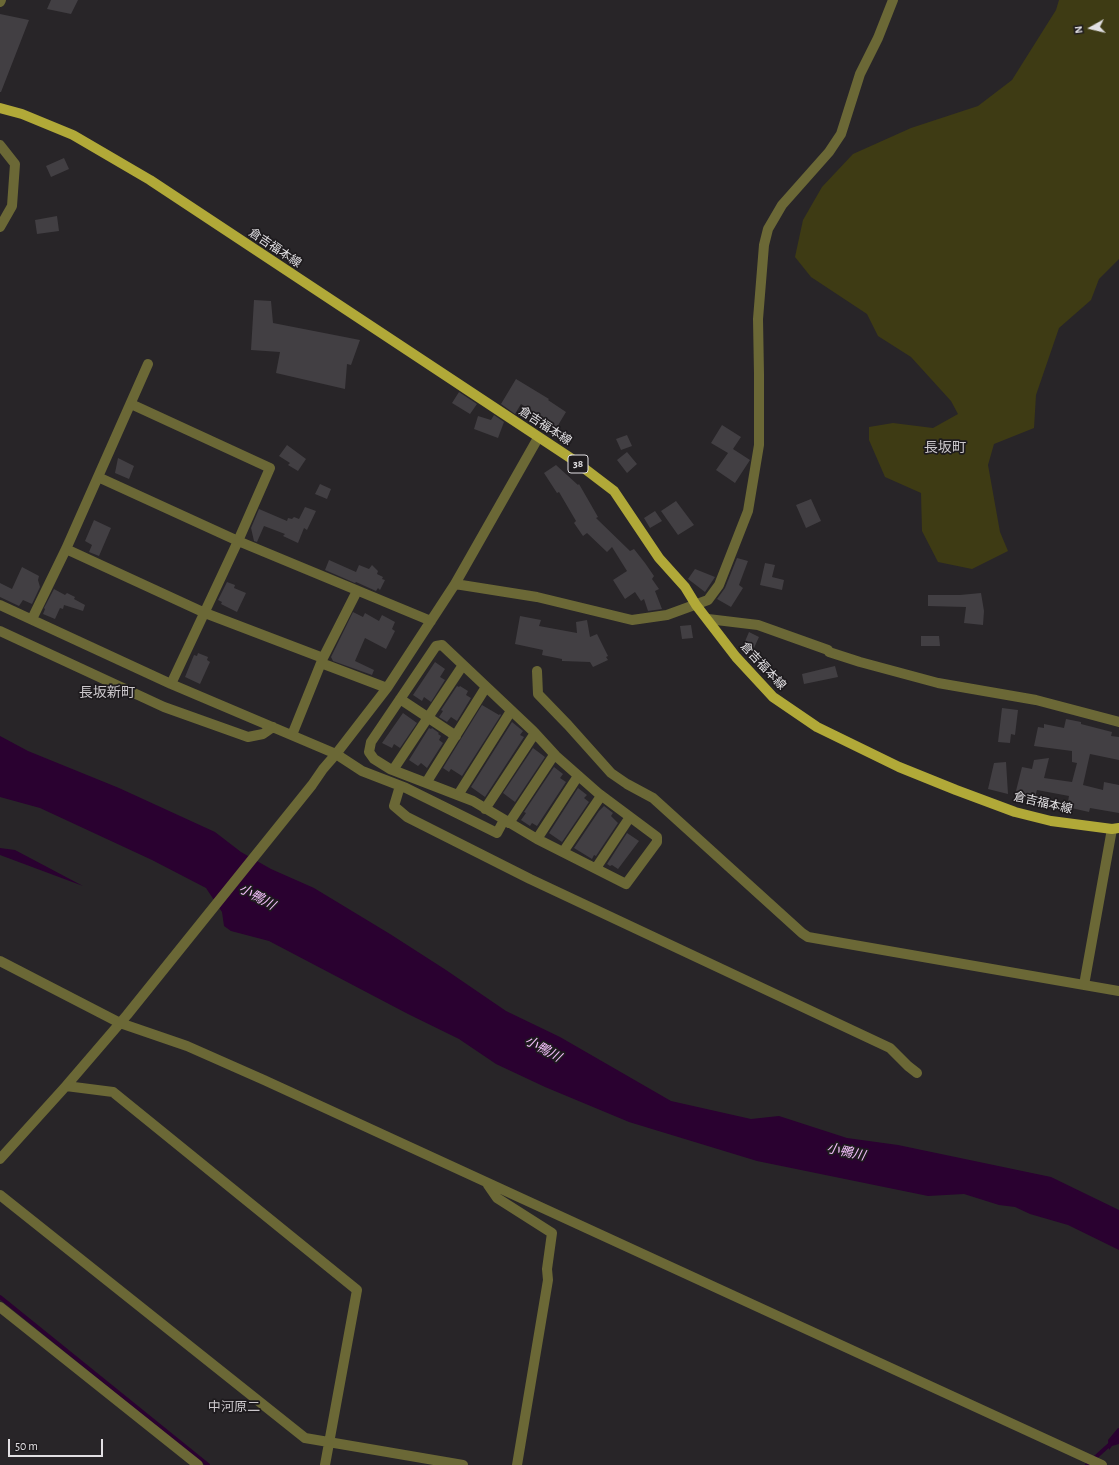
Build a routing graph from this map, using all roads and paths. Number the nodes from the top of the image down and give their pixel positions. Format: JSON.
{"nodes":[{"id":1,"x":893,"y":0,"type":"edge"},
{"id":2,"x":0,"y":108,"type":"edge"},
{"id":3,"x":0,"y":145,"type":"edge"},
{"id":4,"x":0,"y":227,"type":"edge"},
{"id":5,"x":148,"y":364,"type":"dead end"},
{"id":6,"x":131,"y":404,"type":"junction"},
{"id":7,"x":538,"y":438,"type":"junction"},
{"id":8,"x":98,"y":477,"type":"junction"},
{"id":9,"x":238,"y":541,"type":"junction"},
{"id":10,"x":66,"y":549,"type":"junction"},
{"id":11,"x":455,"y":584,"type":"junction"},
{"id":12,"x":357,"y":591,"type":"junction"},
{"id":13,"x":0,"y":605,"type":"edge"},
{"id":14,"x":696,"y":605,"type":"junction"},
{"id":15,"x":205,"y":613,"type":"junction"},
{"id":16,"x":708,"y":619,"type":"junction"},
{"id":17,"x":32,"y":620,"type":"junction"},
{"id":18,"x":432,"y":621,"type":"junction"},
{"id":19,"x":0,"y":631,"type":"edge"},
{"id":20,"x":322,"y":660,"type":"junction"},
{"id":21,"x":463,"y":665,"type":"junction"},
{"id":22,"x":537,"y":671,"type":"dead end"},
{"id":23,"x":172,"y":684,"type":"junction"},
{"id":24,"x":486,"y":687,"type":"junction"},
{"id":25,"x":387,"y":688,"type":"junction"},
{"id":26,"x":400,"y":699,"type":"junction"},
{"id":27,"x":511,"y":711,"type":"junction"},
{"id":28,"x":428,"y":718,"type":"junction"},
{"id":29,"x":1119,"y":722,"type":"edge"},
{"id":30,"x":273,"y":727,"type":"junction"},
{"id":31,"x":535,"y":733,"type":"junction"},
{"id":32,"x":292,"y":735,"type":"junction"},
{"id":33,"x":456,"y":736,"type":"junction"},
{"id":34,"x":336,"y":754,"type":"junction"},
{"id":35,"x":554,"y":755,"type":"junction"},
{"id":36,"x":393,"y":770,"type":"junction"},
{"id":37,"x":578,"y":776,"type":"junction"},
{"id":38,"x":426,"y":783,"type":"junction"},
{"id":39,"x":400,"y":786,"type":"junction"},
{"id":40,"x":458,"y":795,"type":"junction"},
{"id":41,"x":601,"y":796,"type":"junction"},
{"id":42,"x":485,"y":809,"type":"junction"},
{"id":43,"x":630,"y":817,"type":"junction"},
{"id":44,"x":507,"y":822,"type":"junction"},
{"id":45,"x":1116,"y":828,"type":"edge"},
{"id":46,"x":537,"y":839,"type":"junction"},
{"id":47,"x":563,"y":852,"type":"junction"},
{"id":48,"x":596,"y":868,"type":"junction"},
{"id":49,"x":0,"y":961,"type":"edge"},
{"id":50,"x":1084,"y":985,"type":"junction"},
{"id":51,"x":1119,"y":991,"type":"edge"},
{"id":52,"x":120,"y":1023,"type":"junction"},
{"id":53,"x":917,"y":1073,"type":"dead end"},
{"id":54,"x":66,"y":1086,"type":"junction"},
{"id":55,"x":0,"y":1159,"type":"edge"},
{"id":56,"x":486,"y":1183,"type":"junction"},
{"id":57,"x":0,"y":1195,"type":"edge"},
{"id":58,"x":0,"y":1307,"type":"edge"},
{"id":59,"x":330,"y":1443,"type":"junction"},
{"id":60,"x":198,"y":1465,"type":"edge"},
{"id":61,"x":325,"y":1465,"type":"edge"},
{"id":62,"x":463,"y":1465,"type":"edge"},
{"id":63,"x":517,"y":1465,"type":"edge"},
{"id":64,"x":1102,"y":1465,"type":"edge"}],
"edges":[{"from":1,"to":14,"type":"street"},
{"from":2,"to":7,"type":"main road","name":"倉吉福本線","number":"38"},
{"from":3,"to":4,"type":"street"},
{"from":5,"to":6,"type":"street"},
{"from":6,"to":8,"type":"street"},
{"from":6,"to":9,"type":"street"},
{"from":7,"to":11,"type":"street"},
{"from":7,"to":14,"type":"main road","name":"倉吉福本線","number":"38"},
{"from":8,"to":9,"type":"street"},
{"from":8,"to":10,"type":"street"},
{"from":9,"to":12,"type":"street"},
{"from":9,"to":15,"type":"street"},
{"from":10,"to":15,"type":"street"},
{"from":10,"to":17,"type":"street"},
{"from":11,"to":14,"type":"street"},
{"from":11,"to":18,"type":"street"},
{"from":12,"to":18,"type":"street"},
{"from":12,"to":20,"type":"street"},
{"from":13,"to":17,"type":"street"},
{"from":14,"to":16,"type":"main road","name":"倉吉福本線","number":"38"},
{"from":15,"to":20,"type":"street"},
{"from":15,"to":23,"type":"street"},
{"from":16,"to":29,"type":"street"},
{"from":16,"to":45,"type":"main road","name":"倉吉福本線","number":"38"},
{"from":17,"to":23,"type":"street"},
{"from":18,"to":25,"type":"street"},
{"from":19,"to":30,"type":"street"},
{"from":20,"to":25,"type":"street"},
{"from":20,"to":32,"type":"street"},
{"from":21,"to":24,"type":"street"},
{"from":21,"to":26,"type":"street"},
{"from":21,"to":28,"type":"street"},
{"from":22,"to":50,"type":"street"},
{"from":23,"to":30,"type":"street"},
{"from":24,"to":27,"type":"street"},
{"from":24,"to":33,"type":"street"},
{"from":25,"to":34,"type":"street"},
{"from":26,"to":28,"type":"street"},
{"from":26,"to":36,"type":"street"},
{"from":27,"to":31,"type":"street"},
{"from":27,"to":40,"type":"street"},
{"from":28,"to":33,"type":"street"},
{"from":28,"to":36,"type":"street"},
{"from":30,"to":32,"type":"street"},
{"from":31,"to":35,"type":"street"},
{"from":31,"to":42,"type":"street"},
{"from":32,"to":34,"type":"street"},
{"from":33,"to":38,"type":"street"},
{"from":34,"to":39,"type":"street"},
{"from":34,"to":52,"type":"street"},
{"from":35,"to":37,"type":"street"},
{"from":35,"to":44,"type":"street"},
{"from":36,"to":38,"type":"street"},
{"from":37,"to":41,"type":"street"},
{"from":37,"to":46,"type":"street"},
{"from":38,"to":40,"type":"street"},
{"from":39,"to":44,"type":"street"},
{"from":39,"to":53,"type":"street"},
{"from":40,"to":42,"type":"street"},
{"from":41,"to":43,"type":"street"},
{"from":41,"to":47,"type":"street"},
{"from":42,"to":44,"type":"street"},
{"from":43,"to":48,"type":"street"},
{"from":43,"to":48,"type":"street"},
{"from":44,"to":46,"type":"street"},
{"from":45,"to":50,"type":"street"},
{"from":46,"to":47,"type":"street"},
{"from":47,"to":48,"type":"street"},
{"from":49,"to":52,"type":"street"},
{"from":50,"to":51,"type":"street"},
{"from":52,"to":54,"type":"street"},
{"from":52,"to":56,"type":"street"},
{"from":54,"to":55,"type":"street"},
{"from":54,"to":59,"type":"street"},
{"from":56,"to":63,"type":"street"},
{"from":56,"to":64,"type":"street"},
{"from":57,"to":59,"type":"street"},
{"from":58,"to":60,"type":"street"},
{"from":59,"to":61,"type":"street"},
{"from":59,"to":62,"type":"street"}]}
